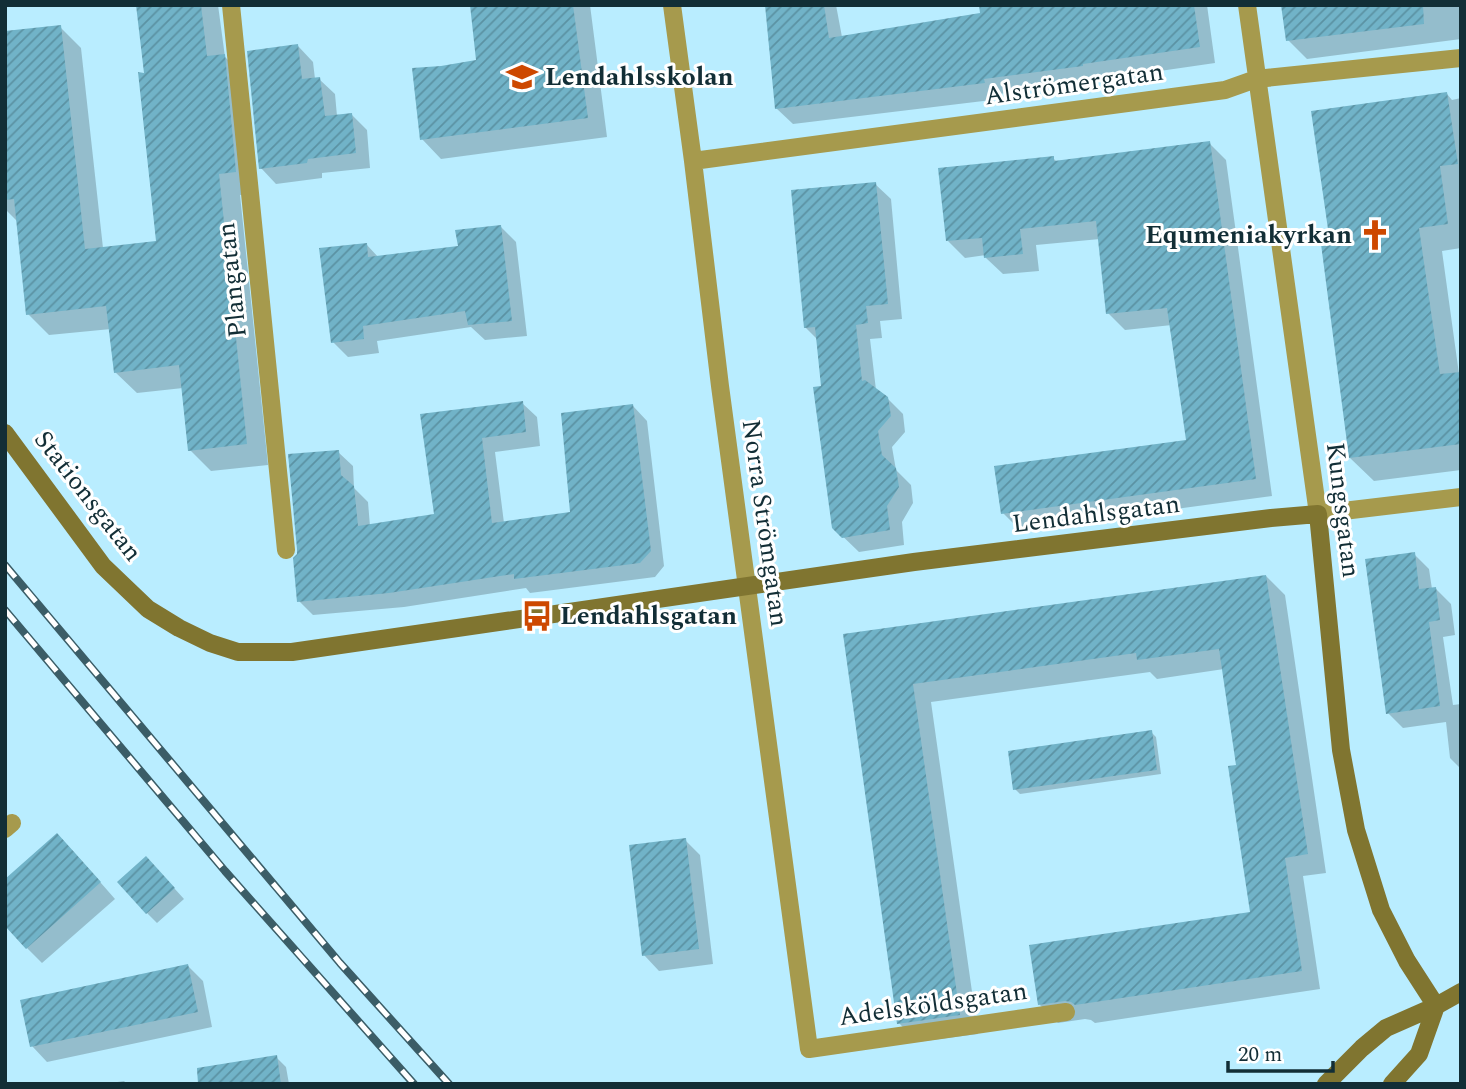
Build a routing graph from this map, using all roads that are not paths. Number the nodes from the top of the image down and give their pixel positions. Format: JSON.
{"nodes":[{"id":1,"x":231,"y":5,"type":"edge"},
{"id":2,"x":671,"y":5,"type":"edge"},
{"id":3,"x":1247,"y":5,"type":"edge"},
{"id":4,"x":1461,"y":58,"type":"edge"},
{"id":5,"x":1256,"y":79,"type":"junction"},
{"id":6,"x":693,"y":161,"type":"junction"},
{"id":7,"x":5,"y":433,"type":"edge"},
{"id":8,"x":1461,"y":497,"type":"edge"},
{"id":9,"x":1318,"y":514,"type":"junction"},
{"id":10,"x":286,"y":550,"type":"dead end"},
{"id":11,"x":748,"y":587,"type":"junction"},
{"id":12,"x":238,"y":653,"type":"joint"},
{"id":13,"x":1461,"y":992,"type":"edge"},
{"id":14,"x":1436,"y":1006,"type":"junction"},
{"id":15,"x":1066,"y":1012,"type":"dead end"},
{"id":16,"x":809,"y":1049,"type":"joint"},
{"id":17,"x":1326,"y":1084,"type":"edge"},
{"id":18,"x":1392,"y":1084,"type":"edge"}],
"edges":[{"from":1,"to":10,"type":"street","name":"Plangatan"},
{"from":2,"to":6,"type":"street","name":"Norra Strömgatan"},
{"from":3,"to":5,"type":"street","name":"Kungsgatan"},
{"from":4,"to":5,"type":"street","name":"Alströmergatan"},
{"from":5,"to":6,"type":"street","name":"Alströmergatan"},
{"from":5,"to":9,"type":"street","name":"Kungsgatan"},
{"from":6,"to":11,"type":"street","name":"Norra Strömgatan"},
{"from":7,"to":12,"type":"street","name":"Stationsgatan"},
{"from":8,"to":9,"type":"street","name":"Lendahlsgatan"},
{"from":9,"to":11,"type":"street","name":"Lendahlsgatan"},
{"from":9,"to":14,"type":"street","name":"Kungsgatan"},
{"from":11,"to":12,"type":"street","name":"Lendahlsgatan"},
{"from":11,"to":16,"type":"street","name":"Norra Strömgatan"},
{"from":13,"to":14,"type":"street"},
{"from":14,"to":17,"type":"street"},
{"from":14,"to":18,"type":"street"},
{"from":15,"to":16,"type":"street","name":"Adelsköldsgatan"}]}
